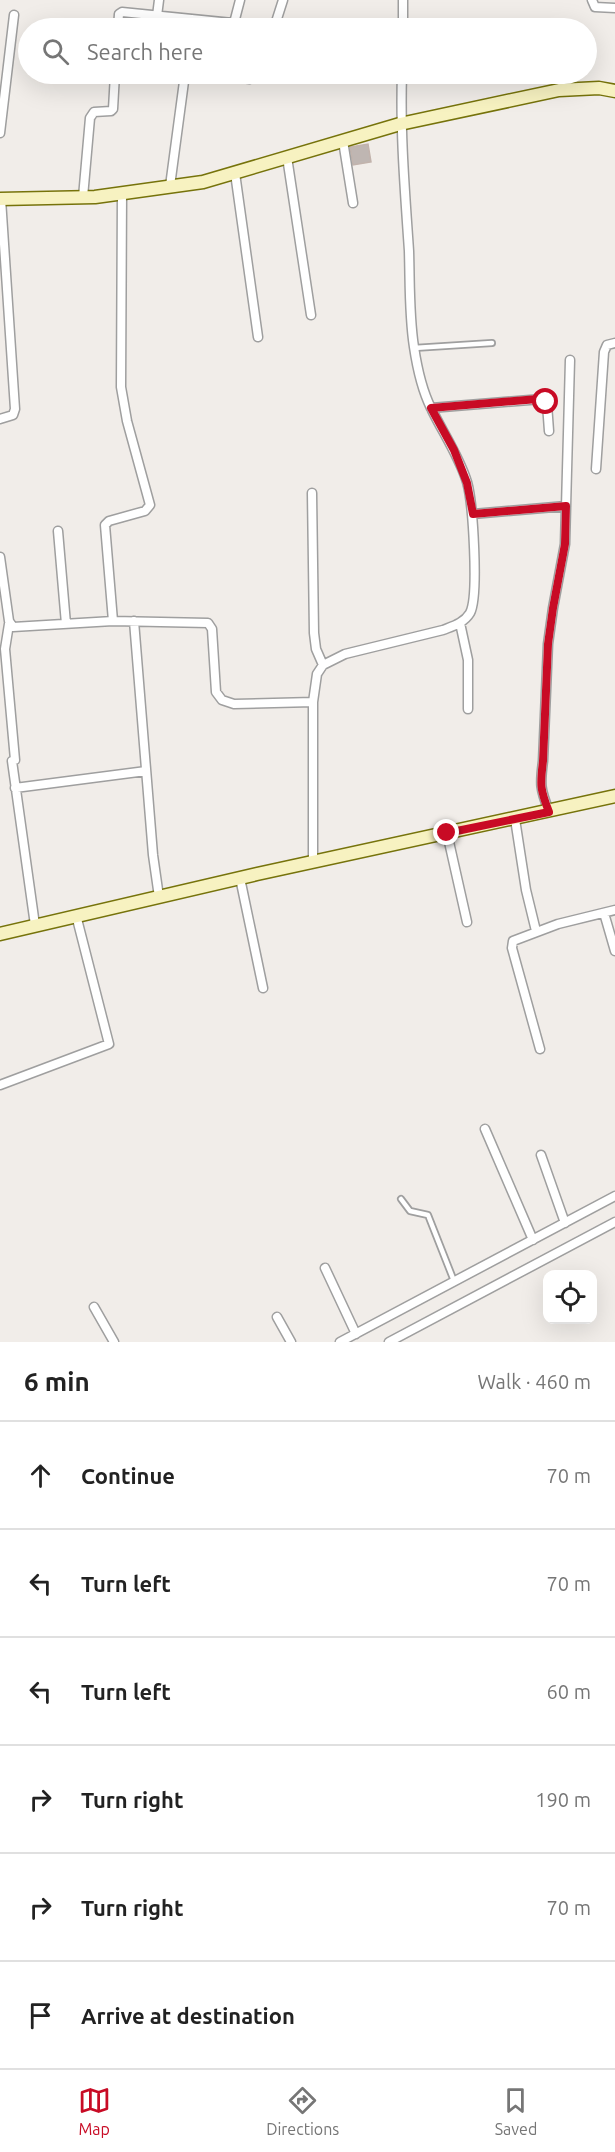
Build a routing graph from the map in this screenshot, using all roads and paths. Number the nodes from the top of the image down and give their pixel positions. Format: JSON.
{"nodes":[{"id":1,"x":159,"y":0,"type":"edge"},
{"id":2,"x":240,"y":0,"type":"edge"},
{"id":3,"x":283,"y":0,"type":"edge"},
{"id":4,"x":403,"y":0,"type":"edge"},
{"id":5,"x":592,"y":0,"type":"edge"},
{"id":6,"x":615,"y":8,"type":"edge"},
{"id":7,"x":14,"y":15,"type":"dead end"},
{"id":8,"x":157,"y":16,"type":"junction"},
{"id":9,"x":118,"y":18,"type":"edge"},
{"id":10,"x":166,"y":18,"type":"edge"},
{"id":11,"x":235,"y":18,"type":"edge"},
{"id":12,"x":276,"y":18,"type":"edge"},
{"id":13,"x":403,"y":18,"type":"edge"},
{"id":14,"x":114,"y":84,"type":"edge"},
{"id":15,"x":184,"y":84,"type":"edge"},
{"id":16,"x":402,"y":84,"type":"edge"},
{"id":17,"x":615,"y":91,"type":"edge"},
{"id":18,"x":400,"y":124,"type":"junction"},
{"id":19,"x":0,"y":133,"type":"edge"},
{"id":20,"x":343,"y":141,"type":"junction"},
{"id":21,"x":287,"y":158,"type":"junction"},
{"id":22,"x":235,"y":173,"type":"junction"},
{"id":23,"x":170,"y":186,"type":"junction"},
{"id":24,"x":122,"y":193,"type":"junction"},
{"id":25,"x":83,"y":196,"type":"junction"},
{"id":26,"x":0,"y":199,"type":"edge"},
{"id":27,"x":353,"y":203,"type":"dead end"},
{"id":28,"x":311,"y":315,"type":"dead end"},
{"id":29,"x":258,"y":337,"type":"dead end"},
{"id":30,"x":492,"y":343,"type":"dead end"},
{"id":31,"x":615,"y":343,"type":"edge"},
{"id":32,"x":414,"y":348,"type":"junction"},
{"id":33,"x":570,"y":360,"type":"dead end"},
{"id":34,"x":431,"y":408,"type":"junction"},
{"id":35,"x":0,"y":419,"type":"edge"},
{"id":36,"x":549,"y":431,"type":"dead end"},
{"id":37,"x":596,"y":469,"type":"dead end"},
{"id":38,"x":312,"y":493,"type":"dead end"},
{"id":39,"x":566,"y":506,"type":"junction"},
{"id":40,"x":473,"y":514,"type":"junction"},
{"id":41,"x":58,"y":531,"type":"dead end"},
{"id":42,"x":0,"y":557,"type":"edge"},
{"id":43,"x":113,"y":621,"type":"junction"},
{"id":44,"x":134,"y":621,"type":"junction"},
{"id":45,"x":460,"y":623,"type":"junction"},
{"id":46,"x":9,"y":624,"type":"junction"},
{"id":47,"x":66,"y":624,"type":"junction"},
{"id":48,"x":323,"y":665,"type":"junction"},
{"id":49,"x":313,"y":702,"type":"junction"},
{"id":50,"x":468,"y":709,"type":"dead end"},
{"id":51,"x":146,"y":771,"type":"junction"},
{"id":52,"x":15,"y":788,"type":"junction"},
{"id":53,"x":615,"y":796,"type":"edge"},
{"id":54,"x":549,"y":812,"type":"junction"},
{"id":55,"x":515,"y":819,"type":"junction"},
{"id":56,"x":447,"y":833,"type":"junction"},
{"id":57,"x":313,"y":862,"type":"junction"},
{"id":58,"x":240,"y":879,"type":"junction"},
{"id":59,"x":159,"y":897,"type":"junction"},
{"id":60,"x":615,"y":910,"type":"edge"},
{"id":61,"x":604,"y":913,"type":"junction"},
{"id":62,"x":76,"y":915,"type":"junction"},
{"id":63,"x":467,"y":922,"type":"dead end"},
{"id":64,"x":35,"y":925,"type":"junction"},
{"id":65,"x":536,"y":932,"type":"junction"},
{"id":66,"x":0,"y":934,"type":"edge"},
{"id":67,"x":615,"y":951,"type":"edge"},
{"id":68,"x":263,"y":988,"type":"dead end"},
{"id":69,"x":540,"y":1049,"type":"dead end"},
{"id":70,"x":0,"y":1085,"type":"edge"},
{"id":71,"x":485,"y":1129,"type":"dead end"},
{"id":72,"x":541,"y":1155,"type":"dead end"},
{"id":73,"x":615,"y":1196,"type":"edge"},
{"id":74,"x":401,"y":1199,"type":"dead end"},
{"id":75,"x":615,"y":1222,"type":"edge"},
{"id":76,"x":565,"y":1223,"type":"junction"},
{"id":77,"x":533,"y":1240,"type":"junction"},
{"id":78,"x":325,"y":1268,"type":"dead end"},
{"id":79,"x":454,"y":1281,"type":"junction"},
{"id":80,"x":94,"y":1307,"type":"dead end"},
{"id":81,"x":277,"y":1317,"type":"dead end"},
{"id":82,"x":356,"y":1334,"type":"junction"},
{"id":83,"x":114,"y":1342,"type":"edge"},
{"id":84,"x":291,"y":1342,"type":"edge"},
{"id":85,"x":340,"y":1342,"type":"edge"},
{"id":86,"x":389,"y":1342,"type":"edge"}],
"edges":[{"from":1,"to":8,"type":"street"},
{"from":2,"to":11,"type":"street"},
{"from":3,"to":12,"type":"street"},
{"from":4,"to":13,"type":"street"},
{"from":5,"to":6,"type":"street"},
{"from":7,"to":19,"type":"street"},
{"from":8,"to":9,"type":"street"},
{"from":8,"to":10,"type":"street"},
{"from":14,"to":25,"type":"street"},
{"from":15,"to":23,"type":"street"},
{"from":16,"to":18,"type":"street"},
{"from":17,"to":18,"type":"street"},
{"from":18,"to":20,"type":"street"},
{"from":18,"to":32,"type":"street"},
{"from":20,"to":21,"type":"street"},
{"from":20,"to":27,"type":"street"},
{"from":21,"to":22,"type":"street"},
{"from":21,"to":28,"type":"street"},
{"from":22,"to":23,"type":"street"},
{"from":22,"to":29,"type":"street"},
{"from":23,"to":24,"type":"street"},
{"from":24,"to":25,"type":"street"},
{"from":24,"to":43,"type":"street"},
{"from":25,"to":26,"type":"street"},
{"from":26,"to":35,"type":"street"},
{"from":30,"to":32,"type":"lane"},
{"from":31,"to":37,"type":"street"},
{"from":32,"to":34,"type":"street"},
{"from":33,"to":39,"type":"street"},
{"from":34,"to":36,"type":"street"},
{"from":34,"to":40,"type":"street"},
{"from":38,"to":48,"type":"street"},
{"from":39,"to":40,"type":"street"},
{"from":39,"to":54,"type":"street"},
{"from":40,"to":45,"type":"street"},
{"from":41,"to":47,"type":"street"},
{"from":42,"to":46,"type":"street"},
{"from":43,"to":44,"type":"street"},
{"from":43,"to":47,"type":"street"},
{"from":44,"to":49,"type":"street"},
{"from":44,"to":51,"type":"street"},
{"from":45,"to":48,"type":"street"},
{"from":45,"to":50,"type":"street"},
{"from":46,"to":47,"type":"street"},
{"from":46,"to":52,"type":"street"},
{"from":48,"to":49,"type":"street"},
{"from":49,"to":57,"type":"street"},
{"from":51,"to":52,"type":"street"},
{"from":51,"to":59,"type":"street"},
{"from":52,"to":64,"type":"street"},
{"from":53,"to":54,"type":"street"},
{"from":54,"to":55,"type":"street"},
{"from":55,"to":56,"type":"street"},
{"from":55,"to":65,"type":"street"},
{"from":56,"to":57,"type":"street"},
{"from":56,"to":63,"type":"street"},
{"from":57,"to":58,"type":"street"},
{"from":58,"to":59,"type":"street"},
{"from":58,"to":68,"type":"street"},
{"from":59,"to":62,"type":"street"},
{"from":60,"to":61,"type":"street"},
{"from":61,"to":65,"type":"street"},
{"from":61,"to":67,"type":"street"},
{"from":62,"to":64,"type":"street"},
{"from":62,"to":70,"type":"street"},
{"from":64,"to":66,"type":"street"},
{"from":65,"to":69,"type":"street"},
{"from":71,"to":77,"type":"street"},
{"from":72,"to":76,"type":"street"},
{"from":73,"to":76,"type":"street"},
{"from":74,"to":79,"type":"lane"},
{"from":75,"to":86,"type":"street"},
{"from":76,"to":77,"type":"street"},
{"from":77,"to":79,"type":"street"},
{"from":78,"to":82,"type":"street"},
{"from":79,"to":82,"type":"street"},
{"from":80,"to":83,"type":"street"},
{"from":81,"to":84,"type":"street"},
{"from":82,"to":85,"type":"street"}]}
